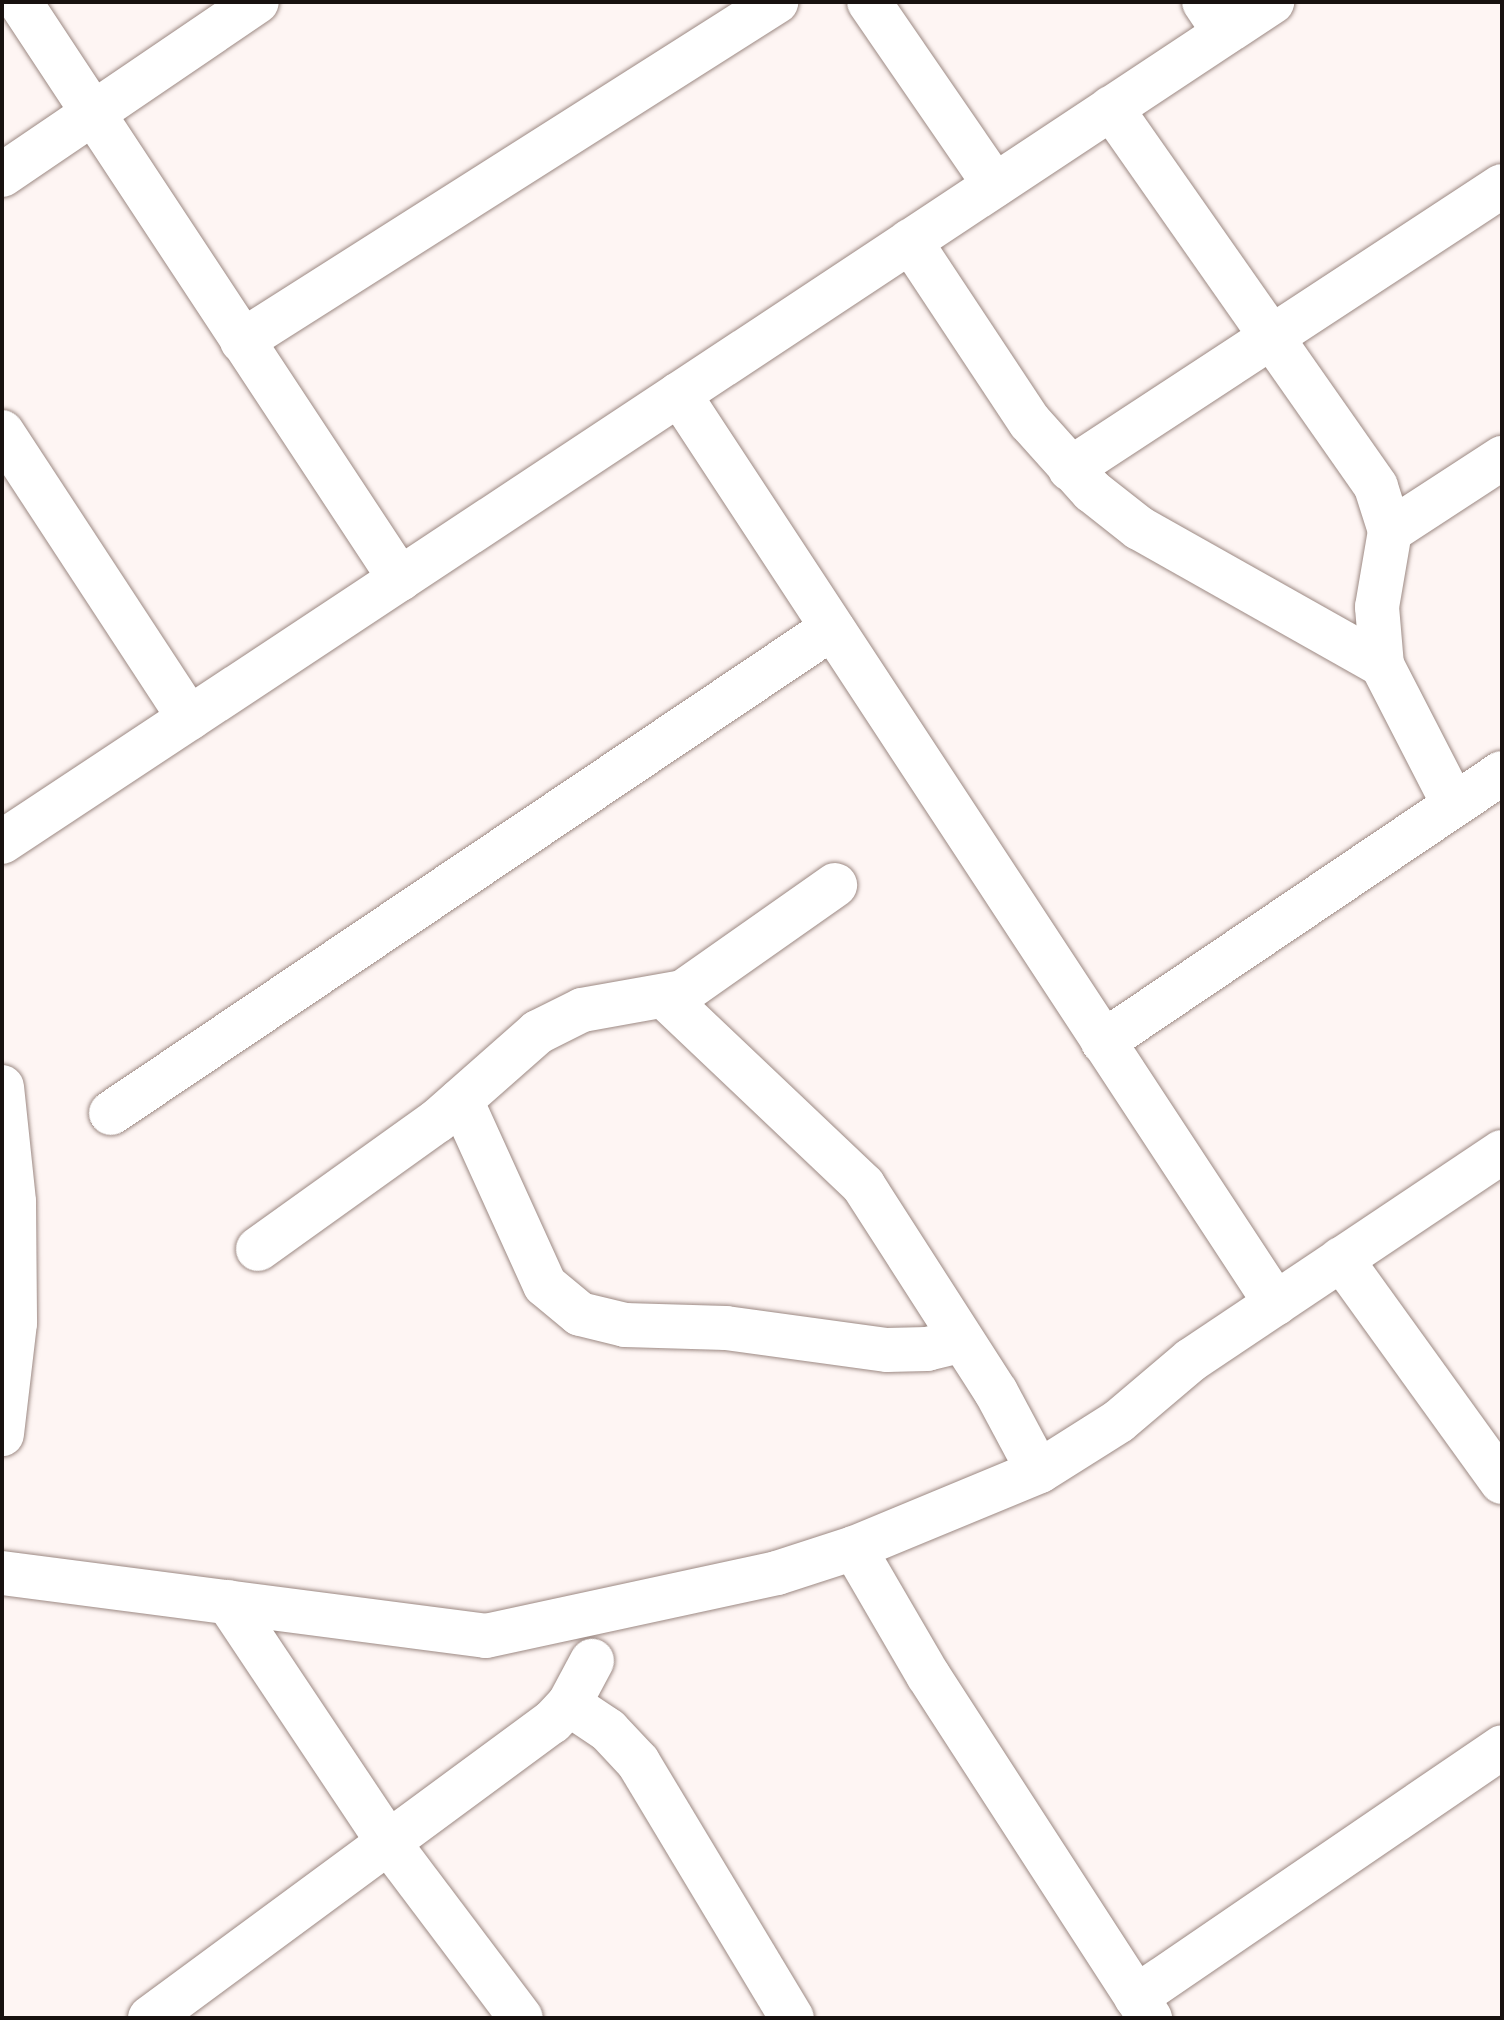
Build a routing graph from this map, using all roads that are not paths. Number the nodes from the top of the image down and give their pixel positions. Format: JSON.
{"nodes":[{"id":1,"x":20,"y":2,"type":"edge"},
{"id":2,"x":257,"y":2,"type":"edge"},
{"id":3,"x":776,"y":2,"type":"edge"},
{"id":4,"x":869,"y":2,"type":"edge"},
{"id":5,"x":1272,"y":2,"type":"edge"},
{"id":6,"x":1214,"y":18,"type":"edge"},
{"id":7,"x":1111,"y":108,"type":"junction"},
{"id":8,"x":90,"y":115,"type":"junction"},
{"id":9,"x":2,"y":175,"type":"edge"},
{"id":10,"x":995,"y":185,"type":"junction"},
{"id":11,"x":1502,"y":186,"type":"edge"},
{"id":12,"x":910,"y":241,"type":"junction"},
{"id":13,"x":1272,"y":336,"type":"junction"},
{"id":14,"x":242,"y":341,"type":"junction"},
{"id":15,"x":679,"y":394,"type":"junction"},
{"id":16,"x":2,"y":432,"type":"edge"},
{"id":17,"x":1502,"y":458,"type":"edge"},
{"id":18,"x":1070,"y":469,"type":"junction"},
{"id":19,"x":1390,"y":531,"type":"junction"},
{"id":20,"x":400,"y":579,"type":"junction"},
{"id":21,"x":832,"y":628,"type":"junction"},
{"id":22,"x":1382,"y":665,"type":"junction"},
{"id":23,"x":189,"y":718,"type":"junction"},
{"id":24,"x":1502,"y":773,"type":"edge"},
{"id":25,"x":1454,"y":805,"type":"junction"},
{"id":26,"x":2,"y":842,"type":"edge"},
{"id":27,"x":835,"y":885,"type":"dead end"},
{"id":28,"x":666,"y":998,"type":"junction"},
{"id":29,"x":1103,"y":1042,"type":"junction"},
{"id":30,"x":2,"y":1087,"type":"edge"},
{"id":31,"x":461,"y":1100,"type":"junction"},
{"id":32,"x":111,"y":1113,"type":"dead end"},
{"id":33,"x":1502,"y":1152,"type":"edge"},
{"id":34,"x":258,"y":1249,"type":"dead end"},
{"id":35,"x":1341,"y":1259,"type":"junction"},
{"id":36,"x":1276,"y":1304,"type":"junction"},
{"id":37,"x":962,"y":1340,"type":"junction"},
{"id":38,"x":1191,"y":1360,"type":"junction"},
{"id":39,"x":2,"y":1434,"type":"edge"},
{"id":40,"x":1027,"y":1450,"type":"junction"},
{"id":41,"x":1502,"y":1482,"type":"edge"},
{"id":42,"x":955,"y":1509,"type":"junction"},
{"id":43,"x":854,"y":1548,"type":"junction"},
{"id":44,"x":2,"y":1573,"type":"edge"},
{"id":45,"x":228,"y":1602,"type":"junction"},
{"id":46,"x":592,"y":1661,"type":"dead end"},
{"id":47,"x":569,"y":1704,"type":"junction"},
{"id":48,"x":1502,"y":1747,"type":"edge"},
{"id":49,"x":389,"y":1843,"type":"junction"},
{"id":50,"x":1143,"y":2008,"type":"edge"},
{"id":51,"x":150,"y":2018,"type":"edge"},
{"id":52,"x":521,"y":2018,"type":"edge"},
{"id":53,"x":792,"y":2018,"type":"edge"}],
"edges":[{"from":1,"to":8,"type":"street"},
{"from":2,"to":8,"type":"street"},
{"from":3,"to":14,"type":"street"},
{"from":4,"to":10,"type":"street"},
{"from":5,"to":6,"type":"street"},
{"from":6,"to":7,"type":"street"},
{"from":7,"to":10,"type":"street"},
{"from":7,"to":13,"type":"street"},
{"from":8,"to":9,"type":"street"},
{"from":8,"to":14,"type":"street"},
{"from":10,"to":12,"type":"street"},
{"from":11,"to":13,"type":"street"},
{"from":12,"to":15,"type":"street"},
{"from":12,"to":18,"type":"street"},
{"from":13,"to":18,"type":"street"},
{"from":13,"to":19,"type":"street"},
{"from":14,"to":20,"type":"street"},
{"from":15,"to":20,"type":"street"},
{"from":15,"to":21,"type":"street"},
{"from":16,"to":23,"type":"street"},
{"from":17,"to":19,"type":"street"},
{"from":18,"to":22,"type":"street"},
{"from":19,"to":22,"type":"street"},
{"from":20,"to":23,"type":"street"},
{"from":21,"to":29,"type":"street"},
{"from":21,"to":32,"type":"street"},
{"from":22,"to":25,"type":"street"},
{"from":23,"to":26,"type":"street"},
{"from":24,"to":25,"type":"street"},
{"from":25,"to":29,"type":"street"},
{"from":27,"to":28,"type":"street"},
{"from":28,"to":31,"type":"street"},
{"from":28,"to":37,"type":"street"},
{"from":29,"to":36,"type":"street"},
{"from":30,"to":39,"type":"street"},
{"from":31,"to":34,"type":"street"},
{"from":31,"to":37,"type":"street"},
{"from":33,"to":35,"type":"street"},
{"from":35,"to":36,"type":"street"},
{"from":35,"to":41,"type":"street"},
{"from":36,"to":38,"type":"street"},
{"from":37,"to":40,"type":"street"},
{"from":38,"to":40,"type":"street"},
{"from":38,"to":42,"type":"street"},
{"from":40,"to":42,"type":"street"},
{"from":42,"to":43,"type":"street"},
{"from":43,"to":45,"type":"street"},
{"from":43,"to":50,"type":"street"},
{"from":44,"to":45,"type":"street"},
{"from":45,"to":49,"type":"street"},
{"from":46,"to":47,"type":"street"},
{"from":47,"to":49,"type":"street"},
{"from":47,"to":53,"type":"street"},
{"from":48,"to":50,"type":"street"},
{"from":49,"to":51,"type":"street"},
{"from":49,"to":52,"type":"street"}]}
